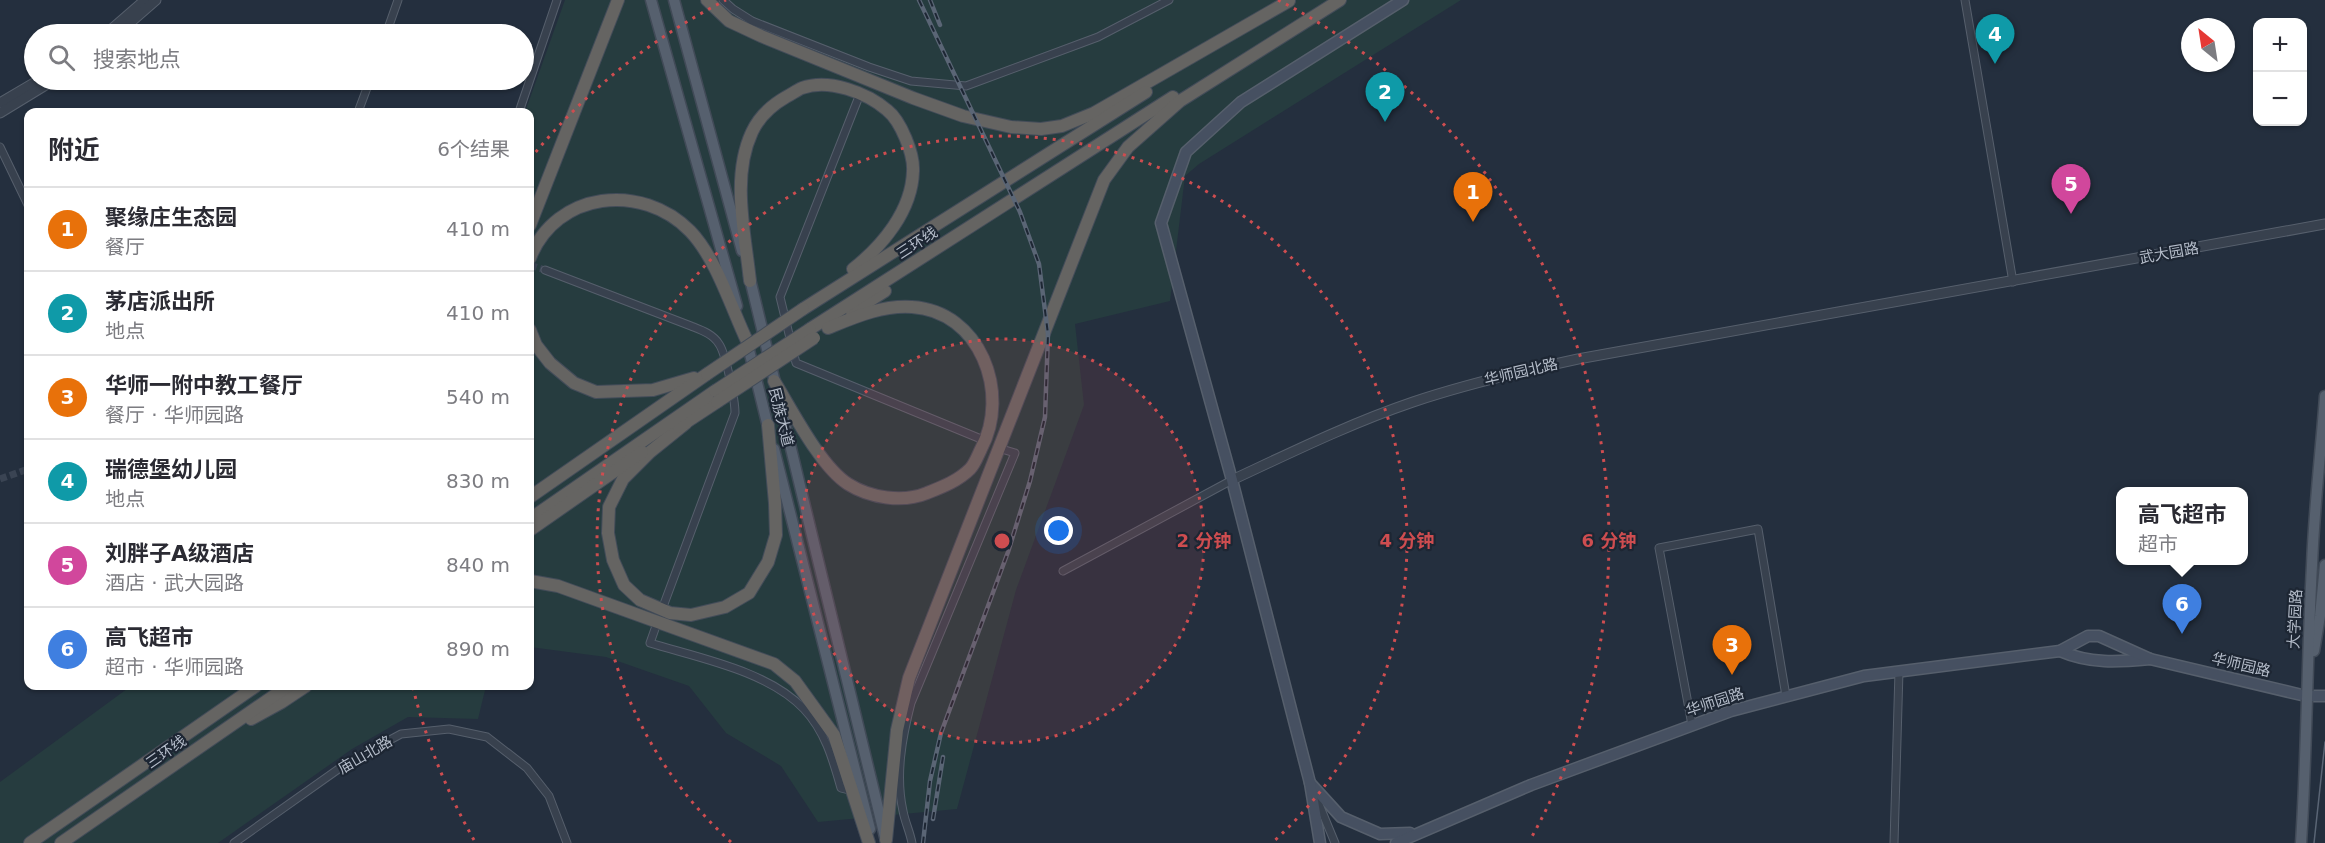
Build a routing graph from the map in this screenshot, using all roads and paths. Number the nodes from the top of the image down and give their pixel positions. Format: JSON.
{"nodes":[{"id":1,"x":145,"y":0,"type":"edge"},
{"id":2,"x":156,"y":0,"type":"edge"},
{"id":3,"x":398,"y":0,"type":"edge"},
{"id":4,"x":557,"y":0,"type":"edge"},
{"id":5,"x":618,"y":0,"type":"edge"},
{"id":6,"x":651,"y":0,"type":"edge"},
{"id":7,"x":674,"y":0,"type":"edge"},
{"id":8,"x":707,"y":0,"type":"edge"},
{"id":9,"x":723,"y":0,"type":"edge"},
{"id":10,"x":1169,"y":0,"type":"edge"},
{"id":11,"x":1326,"y":0,"type":"edge"},
{"id":12,"x":1340,"y":0,"type":"edge"},
{"id":13,"x":1403,"y":0,"type":"edge"},
{"id":14,"x":1965,"y":0,"type":"edge"},
{"id":15,"x":1290,"y":1,"type":"edge"},
{"id":16,"x":117,"y":24,"type":"edge"},
{"id":17,"x":128,"y":24,"type":"edge"},
{"id":18,"x":390,"y":24,"type":"edge"},
{"id":19,"x":534,"y":68,"type":"edge"},
{"id":20,"x":24,"y":89,"type":"edge"},
{"id":21,"x":38,"y":90,"type":"edge"},
{"id":22,"x":367,"y":90,"type":"edge"},
{"id":23,"x":526,"y":90,"type":"edge"},
{"id":24,"x":858,"y":99,"type":"dead end"},
{"id":25,"x":1180,"y":101,"type":"junction"},
{"id":26,"x":0,"y":103,"type":"edge"},
{"id":27,"x":361,"y":108,"type":"edge"},
{"id":28,"x":520,"y":108,"type":"edge"},
{"id":29,"x":0,"y":113,"type":"edge"},
{"id":30,"x":0,"y":147,"type":"edge"},
{"id":31,"x":24,"y":197,"type":"edge"},
{"id":32,"x":534,"y":215,"type":"edge"},
{"id":33,"x":2325,"y":224,"type":"edge"},
{"id":34,"x":534,"y":246,"type":"edge"},
{"id":35,"x":545,"y":270,"type":"tunnel mouth"},
{"id":36,"x":750,"y":281,"type":"junction"},
{"id":37,"x":2013,"y":282,"type":"junction"},
{"id":38,"x":803,"y":309,"type":"junction"},
{"id":39,"x":828,"y":328,"type":"junction"},
{"id":40,"x":812,"y":333,"type":"junction"},
{"id":41,"x":534,"y":340,"type":"edge"},
{"id":42,"x":747,"y":342,"type":"junction"},
{"id":43,"x":707,"y":374,"type":"junction"},
{"id":44,"x":774,"y":381,"type":"junction"},
{"id":45,"x":716,"y":396,"type":"junction"},
{"id":46,"x":2325,"y":396,"type":"edge"},
{"id":47,"x":686,"y":423,"type":"junction"},
{"id":48,"x":768,"y":425,"type":"junction"},
{"id":49,"x":981,"y":439,"type":"dead end"},
{"id":50,"x":1005,"y":450,"type":"dead end"},
{"id":51,"x":1232,"y":480,"type":"junction"},
{"id":52,"x":534,"y":493,"type":"edge"},
{"id":53,"x":534,"y":516,"type":"edge"},
{"id":54,"x":534,"y":527,"type":"edge"},
{"id":55,"x":2325,"y":565,"type":"edge"},
{"id":56,"x":1064,"y":571,"type":"dead end"},
{"id":57,"x":534,"y":582,"type":"edge"},
{"id":58,"x":664,"y":604,"type":"dead end"},
{"id":59,"x":656,"y":626,"type":"dead end"},
{"id":60,"x":2060,"y":651,"type":"junction"},
{"id":61,"x":2150,"y":659,"type":"junction"},
{"id":62,"x":1899,"y":671,"type":"junction"},
{"id":63,"x":250,"y":690,"type":"edge"},
{"id":64,"x":282,"y":690,"type":"edge"},
{"id":65,"x":300,"y":690,"type":"edge"},
{"id":66,"x":1786,"y":696,"type":"junction"},
{"id":67,"x":2306,"y":696,"type":"junction"},
{"id":68,"x":2325,"y":696,"type":"edge"},
{"id":69,"x":1692,"y":725,"type":"junction"},
{"id":70,"x":192,"y":752,"type":"junction"},
{"id":71,"x":1310,"y":783,"type":"junction"},
{"id":72,"x":853,"y":791,"type":"junction"},
{"id":73,"x":1417,"y":833,"type":"junction"},
{"id":74,"x":879,"y":842,"type":"edge"},
{"id":75,"x":30,"y":843,"type":"edge"},
{"id":76,"x":61,"y":843,"type":"edge"},
{"id":77,"x":234,"y":843,"type":"edge"},
{"id":78,"x":567,"y":843,"type":"edge"},
{"id":79,"x":912,"y":843,"type":"edge"},
{"id":80,"x":1320,"y":843,"type":"edge"},
{"id":81,"x":1335,"y":843,"type":"edge"},
{"id":82,"x":1396,"y":843,"type":"edge"},
{"id":83,"x":1894,"y":843,"type":"edge"},
{"id":84,"x":2301,"y":843,"type":"edge"}],
"edges":[{"from":1,"to":16,"type":"street"},
{"from":2,"to":17,"type":"street"},
{"from":3,"to":18,"type":"street"},
{"from":4,"to":19,"type":"street"},
{"from":5,"to":32,"type":"highway"},
{"from":6,"to":42,"type":"main road","name":"民族大道"},
{"from":7,"to":36,"type":"main road","name":"民族大道"},
{"from":8,"to":15,"type":"highway"},
{"from":9,"to":10,"type":"street"},
{"from":11,"to":40,"type":"highway","name":"三环线"},
{"from":12,"to":25,"type":"highway"},
{"from":13,"to":51,"type":"main road"},
{"from":14,"to":37,"type":"street"},
{"from":15,"to":38,"type":"highway","name":"三环线"},
{"from":20,"to":26,"type":"street"},
{"from":21,"to":29,"type":"street"},
{"from":22,"to":27,"type":"street"},
{"from":23,"to":28,"type":"street"},
{"from":24,"to":49,"type":"street"},
{"from":25,"to":39,"type":"highway"},
{"from":25,"to":74,"type":"highway"},
{"from":30,"to":31,"type":"street"},
{"from":33,"to":37,"type":"street","name":"武大园路"},
{"from":34,"to":42,"type":"highway"},
{"from":35,"to":58,"type":"street"},
{"from":36,"to":38,"type":"highway"},
{"from":36,"to":44,"type":"main road","name":"民族大道"},
{"from":37,"to":51,"type":"street","name":"华师园北路"},
{"from":38,"to":43,"type":"highway","name":"三环线","bridge":true},
{"from":39,"to":40,"type":"highway"},
{"from":39,"to":44,"type":"highway"},
{"from":40,"to":45,"type":"highway","name":"三环线","bridge":true},
{"from":41,"to":43,"type":"highway"},
{"from":42,"to":48,"type":"main road","name":"民族大道"},
{"from":43,"to":52,"type":"highway","name":"三环线"},
{"from":44,"to":74,"type":"main road","name":"民族大道"},
{"from":45,"to":47,"type":"highway"},
{"from":45,"to":53,"type":"highway","name":"三环线"},
{"from":46,"to":67,"type":"main road","name":"大学园路"},
{"from":47,"to":48,"type":"highway"},
{"from":47,"to":54,"type":"highway"},
{"from":48,"to":74,"type":"main road","name":"民族大道"},
{"from":50,"to":79,"type":"street"},
{"from":51,"to":56,"type":"street","name":"华师园北路"},
{"from":51,"to":71,"type":"main road"},
{"from":55,"to":67,"type":"main road"},
{"from":57,"to":72,"type":"highway"},
{"from":59,"to":72,"type":"street"},
{"from":60,"to":61,"type":"main road"},
{"from":60,"to":61,"type":"main road"},
{"from":60,"to":62,"type":"main road","name":"华师园路"},
{"from":61,"to":67,"type":"main road","name":"华师园路"},
{"from":62,"to":66,"type":"main road","name":"华师园路"},
{"from":62,"to":83,"type":"street"},
{"from":63,"to":75,"type":"highway","name":"三环线"},
{"from":64,"to":70,"type":"highway","name":"三环线"},
{"from":65,"to":70,"type":"highway"},
{"from":66,"to":69,"type":"main road","name":"华师园路"},
{"from":66,"to":69,"type":"street"},
{"from":67,"to":68,"type":"main road","name":"华师园路"},
{"from":67,"to":84,"type":"main road","name":"大学园路"},
{"from":69,"to":73,"type":"main road","name":"华师园路"},
{"from":70,"to":76,"type":"highway","name":"三环线"},
{"from":71,"to":73,"type":"main road"},
{"from":71,"to":80,"type":"main road"},
{"from":71,"to":81,"type":"street"},
{"from":72,"to":74,"type":"highway"},
{"from":73,"to":82,"type":"main road","name":"华师园路"},
{"from":77,"to":78,"type":"street","name":"庙山北路"}]}
